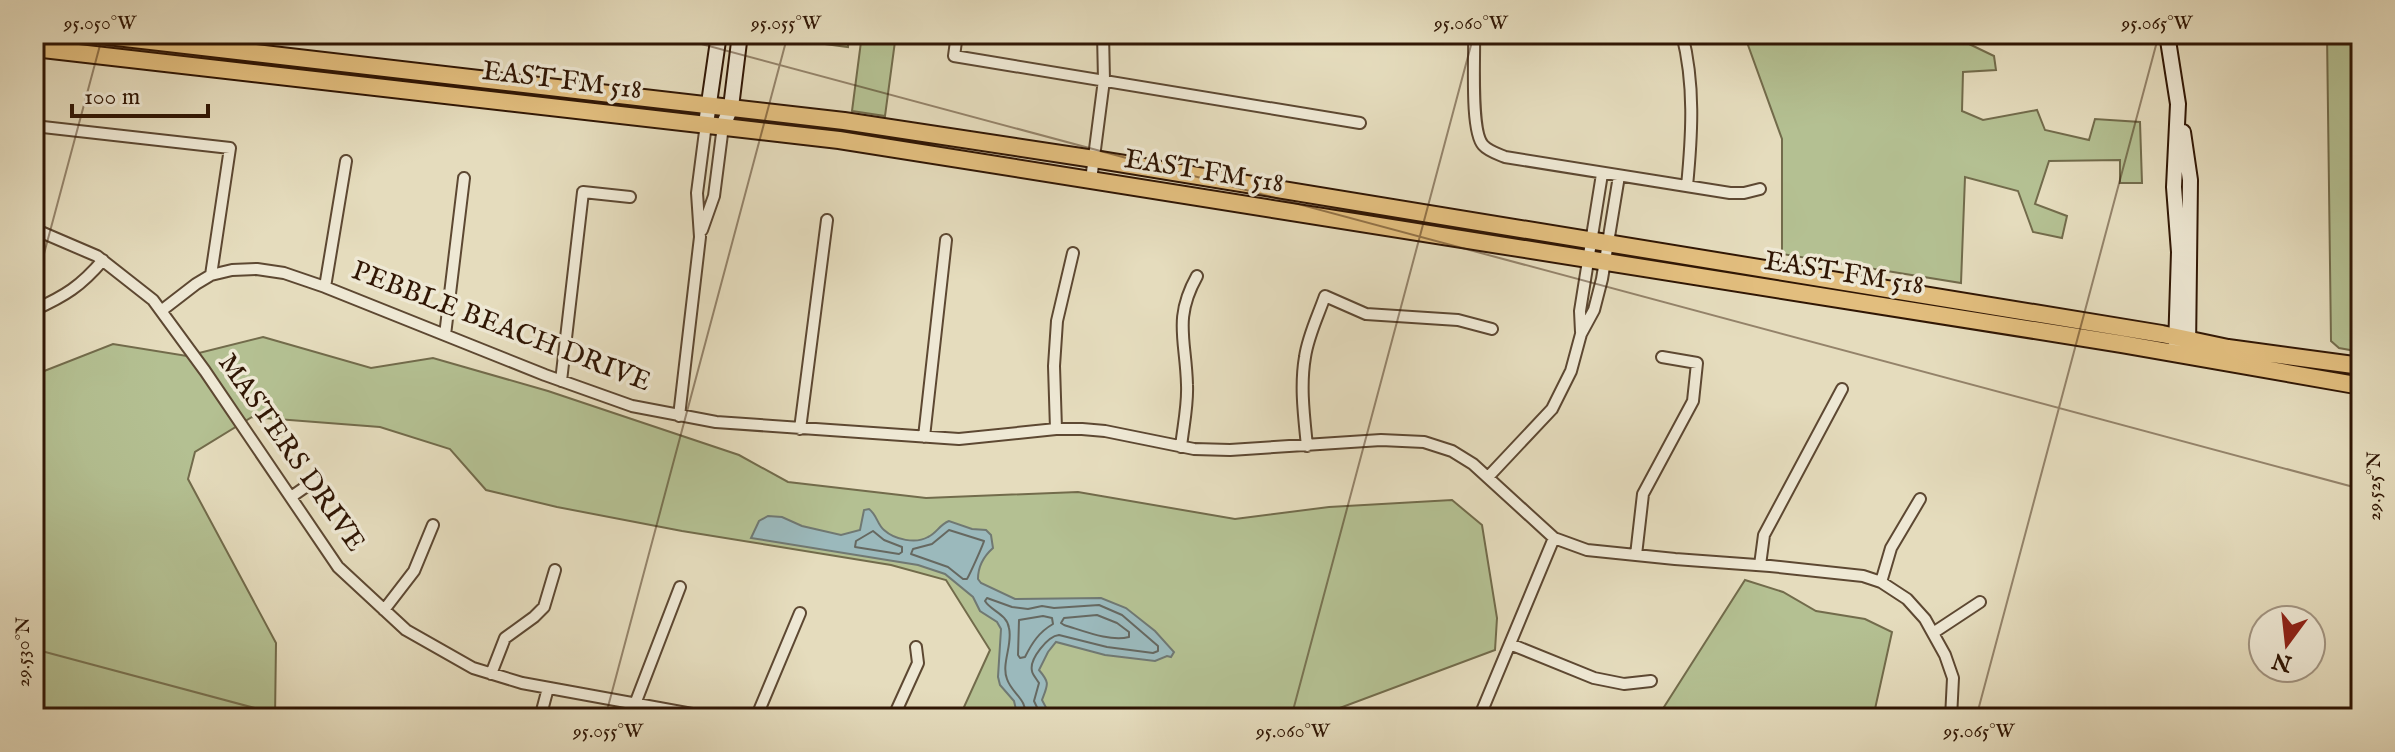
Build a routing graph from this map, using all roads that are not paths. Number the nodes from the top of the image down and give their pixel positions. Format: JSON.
{"nodes":[{"id":1,"x":90,"y":34,"type":"edge"},
{"id":2,"x":719,"y":34,"type":"edge"},
{"id":3,"x":740,"y":34,"type":"edge"},
{"id":4,"x":957,"y":34,"type":"edge"},
{"id":5,"x":1103,"y":34,"type":"edge"},
{"id":6,"x":1474,"y":34,"type":"edge"},
{"id":7,"x":1682,"y":34,"type":"edge"},
{"id":8,"x":2167,"y":34,"type":"edge"},
{"id":9,"x":165,"y":38,"type":"edge"},
{"id":10,"x":34,"y":48,"type":"edge"},
{"id":11,"x":162,"y":61,"type":"junction"},
{"id":12,"x":377,"y":66,"type":"junction"},
{"id":13,"x":1104,"y":80,"type":"junction"},
{"id":14,"x":377,"y":86,"type":"junction"},
{"id":15,"x":710,"y":105,"type":"junction"},
{"id":16,"x":731,"y":107,"type":"junction"},
{"id":17,"x":1360,"y":123,"type":"dead end"},
{"id":18,"x":714,"y":125,"type":"junction"},
{"id":19,"x":34,"y":126,"type":"edge"},
{"id":20,"x":1094,"y":159,"type":"junction"},
{"id":21,"x":346,"y":161,"type":"dead end"},
{"id":22,"x":1602,"y":174,"type":"junction"},
{"id":23,"x":1619,"y":176,"type":"junction"},
{"id":24,"x":464,"y":178,"type":"dead end"},
{"id":25,"x":1091,"y":180,"type":"junction"},
{"id":26,"x":1687,"y":186,"type":"junction"},
{"id":27,"x":1760,"y":189,"type":"dead end"},
{"id":28,"x":630,"y":197,"type":"dead end"},
{"id":29,"x":827,"y":220,"type":"dead end"},
{"id":30,"x":34,"y":229,"type":"edge"},
{"id":31,"x":700,"y":237,"type":"junction"},
{"id":32,"x":946,"y":240,"type":"dead end"},
{"id":33,"x":1591,"y":241,"type":"junction"},
{"id":34,"x":1609,"y":244,"type":"junction"},
{"id":35,"x":1073,"y":253,"type":"dead end"},
{"id":36,"x":1588,"y":259,"type":"junction"},
{"id":37,"x":103,"y":260,"type":"junction"},
{"id":38,"x":1606,"y":262,"type":"junction"},
{"id":39,"x":211,"y":275,"type":"junction"},
{"id":40,"x":1197,"y":276,"type":"dead end"},
{"id":41,"x":325,"y":287,"type":"junction"},
{"id":42,"x":34,"y":310,"type":"edge"},
{"id":43,"x":161,"y":311,"type":"junction"},
{"id":44,"x":2006,"y":318,"type":"junction"},
{"id":45,"x":1492,"y":329,"type":"dead end"},
{"id":46,"x":1581,"y":334,"type":"junction"},
{"id":47,"x":445,"y":335,"type":"junction"},
{"id":48,"x":2182,"y":347,"type":"junction"},
{"id":49,"x":1662,"y":357,"type":"dead end"},
{"id":50,"x":2361,"y":366,"type":"edge"},
{"id":51,"x":561,"y":381,"type":"junction"},
{"id":52,"x":2361,"y":386,"type":"edge"},
{"id":53,"x":1842,"y":389,"type":"dead end"},
{"id":54,"x":679,"y":416,"type":"junction"},
{"id":55,"x":800,"y":429,"type":"junction"},
{"id":56,"x":1056,"y":429,"type":"junction"},
{"id":57,"x":924,"y":437,"type":"junction"},
{"id":58,"x":1307,"y":446,"type":"junction"},
{"id":59,"x":1181,"y":447,"type":"junction"},
{"id":60,"x":1489,"y":476,"type":"junction"},
{"id":61,"x":314,"y":481,"type":"dead end"},
{"id":62,"x":291,"y":497,"type":"junction"},
{"id":63,"x":1920,"y":499,"type":"dead end"},
{"id":64,"x":433,"y":525,"type":"dead end"},
{"id":65,"x":1554,"y":538,"type":"junction"},
{"id":66,"x":1636,"y":555,"type":"junction"},
{"id":67,"x":1760,"y":565,"type":"junction"},
{"id":68,"x":555,"y":570,"type":"dead end"},
{"id":69,"x":1881,"y":582,"type":"junction"},
{"id":70,"x":680,"y":587,"type":"dead end"},
{"id":71,"x":1980,"y":602,"type":"dead end"},
{"id":72,"x":384,"y":610,"type":"junction"},
{"id":73,"x":800,"y":613,"type":"dead end"},
{"id":74,"x":1933,"y":633,"type":"junction"},
{"id":75,"x":1510,"y":644,"type":"junction"},
{"id":76,"x":916,"y":647,"type":"dead end"},
{"id":77,"x":491,"y":674,"type":"junction"},
{"id":78,"x":1651,"y":681,"type":"dead end"},
{"id":79,"x":548,"y":688,"type":"junction"},
{"id":80,"x":635,"y":704,"type":"junction"},
{"id":81,"x":540,"y":718,"type":"edge"},
{"id":82,"x":714,"y":718,"type":"edge"},
{"id":83,"x":756,"y":718,"type":"edge"},
{"id":84,"x":893,"y":718,"type":"edge"},
{"id":85,"x":1479,"y":718,"type":"edge"},
{"id":86,"x":1951,"y":718,"type":"edge"}],
"edges":[{"from":1,"to":9,"type":"main road","name":"EAST FM 518"},
{"from":2,"to":15,"type":"street"},
{"from":3,"to":16,"type":"street"},
{"from":4,"to":13,"type":"street"},
{"from":5,"to":13,"type":"street"},
{"from":6,"to":22,"type":"street"},
{"from":7,"to":26,"type":"street"},
{"from":8,"to":48,"type":"street"},
{"from":9,"to":11,"type":"street"},
{"from":9,"to":12,"type":"main road","name":"EAST FM 518"},
{"from":10,"to":11,"type":"main road","name":"EAST FM 518"},
{"from":11,"to":14,"type":"main road","name":"EAST FM 518"},
{"from":12,"to":14,"type":"main road"},
{"from":12,"to":15,"type":"main road","name":"EAST FM 518"},
{"from":13,"to":17,"type":"street"},
{"from":13,"to":20,"type":"street"},
{"from":14,"to":18,"type":"main road","name":"EAST FM 518"},
{"from":15,"to":16,"type":"main road","name":"EAST FM 518"},
{"from":15,"to":18,"type":"street"},
{"from":16,"to":18,"type":"street"},
{"from":16,"to":20,"type":"main road","name":"EAST FM 518"},
{"from":18,"to":25,"type":"main road","name":"EAST FM 518"},
{"from":18,"to":31,"type":"street"},
{"from":18,"to":31,"type":"street"},
{"from":19,"to":39,"type":"street"},
{"from":20,"to":25,"type":"street"},
{"from":20,"to":33,"type":"main road","name":"EAST FM 518"},
{"from":21,"to":41,"type":"street"},
{"from":22,"to":23,"type":"street"},
{"from":22,"to":33,"type":"street"},
{"from":23,"to":26,"type":"street"},
{"from":23,"to":34,"type":"street"},
{"from":24,"to":47,"type":"street"},
{"from":25,"to":36,"type":"main road","name":"EAST FM 518"},
{"from":26,"to":27,"type":"street"},
{"from":28,"to":51,"type":"street"},
{"from":29,"to":55,"type":"street"},
{"from":30,"to":37,"type":"street","name":"MASTERS DRIVE"},
{"from":31,"to":54,"type":"street"},
{"from":32,"to":57,"type":"street"},
{"from":33,"to":34,"type":"main road","name":"EAST FM 518"},
{"from":33,"to":36,"type":"street"},
{"from":34,"to":38,"type":"street"},
{"from":34,"to":44,"type":"main road","name":"EAST FM 518"},
{"from":35,"to":56,"type":"street"},
{"from":36,"to":38,"type":"main road","name":"EAST FM 518"},
{"from":36,"to":46,"type":"street"},
{"from":37,"to":42,"type":"street"},
{"from":37,"to":43,"type":"street","name":"MASTERS DRIVE"},
{"from":38,"to":44,"type":"main road","name":"EAST FM 518"},
{"from":38,"to":46,"type":"street"},
{"from":39,"to":41,"type":"street","name":"PEBBLE BEACH DRIVE"},
{"from":39,"to":43,"type":"street","name":"PEBBLE BEACH DRIVE"},
{"from":40,"to":59,"type":"street"},
{"from":41,"to":47,"type":"street","name":"PEBBLE BEACH DRIVE"},
{"from":43,"to":62,"type":"street","name":"MASTERS DRIVE"},
{"from":44,"to":48,"type":"main road","name":"EAST FM 518"},
{"from":45,"to":58,"type":"street"},
{"from":46,"to":60,"type":"street"},
{"from":47,"to":51,"type":"street","name":"PEBBLE BEACH DRIVE"},
{"from":48,"to":50,"type":"main road","name":"EAST FM 518"},
{"from":48,"to":52,"type":"main road","name":"EAST FM 518"},
{"from":49,"to":66,"type":"street"},
{"from":51,"to":54,"type":"street","name":"PEBBLE BEACH DRIVE"},
{"from":53,"to":67,"type":"street"},
{"from":54,"to":55,"type":"street","name":"PEBBLE BEACH DRIVE"},
{"from":55,"to":57,"type":"street","name":"PEBBLE BEACH DRIVE"},
{"from":56,"to":57,"type":"street","name":"PEBBLE BEACH DRIVE"},
{"from":56,"to":59,"type":"street","name":"PEBBLE BEACH DRIVE"},
{"from":58,"to":59,"type":"street","name":"PEBBLE BEACH DRIVE"},
{"from":58,"to":60,"type":"street","name":"PEBBLE BEACH DRIVE"},
{"from":60,"to":65,"type":"street","name":"PEBBLE BEACH DRIVE"},
{"from":61,"to":62,"type":"street"},
{"from":62,"to":72,"type":"street","name":"MASTERS DRIVE"},
{"from":63,"to":69,"type":"street"},
{"from":64,"to":72,"type":"street"},
{"from":65,"to":66,"type":"street","name":"PEBBLE BEACH DRIVE"},
{"from":65,"to":75,"type":"street"},
{"from":66,"to":67,"type":"street","name":"PEBBLE BEACH DRIVE"},
{"from":67,"to":69,"type":"street","name":"PEBBLE BEACH DRIVE"},
{"from":68,"to":77,"type":"street"},
{"from":69,"to":74,"type":"street","name":"PEBBLE BEACH DRIVE"},
{"from":70,"to":80,"type":"street"},
{"from":71,"to":74,"type":"street"},
{"from":72,"to":77,"type":"street","name":"MASTERS DRIVE"},
{"from":73,"to":83,"type":"street"},
{"from":74,"to":86,"type":"street","name":"PEBBLE BEACH DRIVE"},
{"from":75,"to":78,"type":"street"},
{"from":75,"to":85,"type":"street"},
{"from":76,"to":84,"type":"street"},
{"from":77,"to":79,"type":"street","name":"MASTERS DRIVE"},
{"from":79,"to":80,"type":"street","name":"MASTERS DRIVE"},
{"from":79,"to":81,"type":"street"},
{"from":80,"to":82,"type":"street","name":"MASTERS DRIVE"}]}
